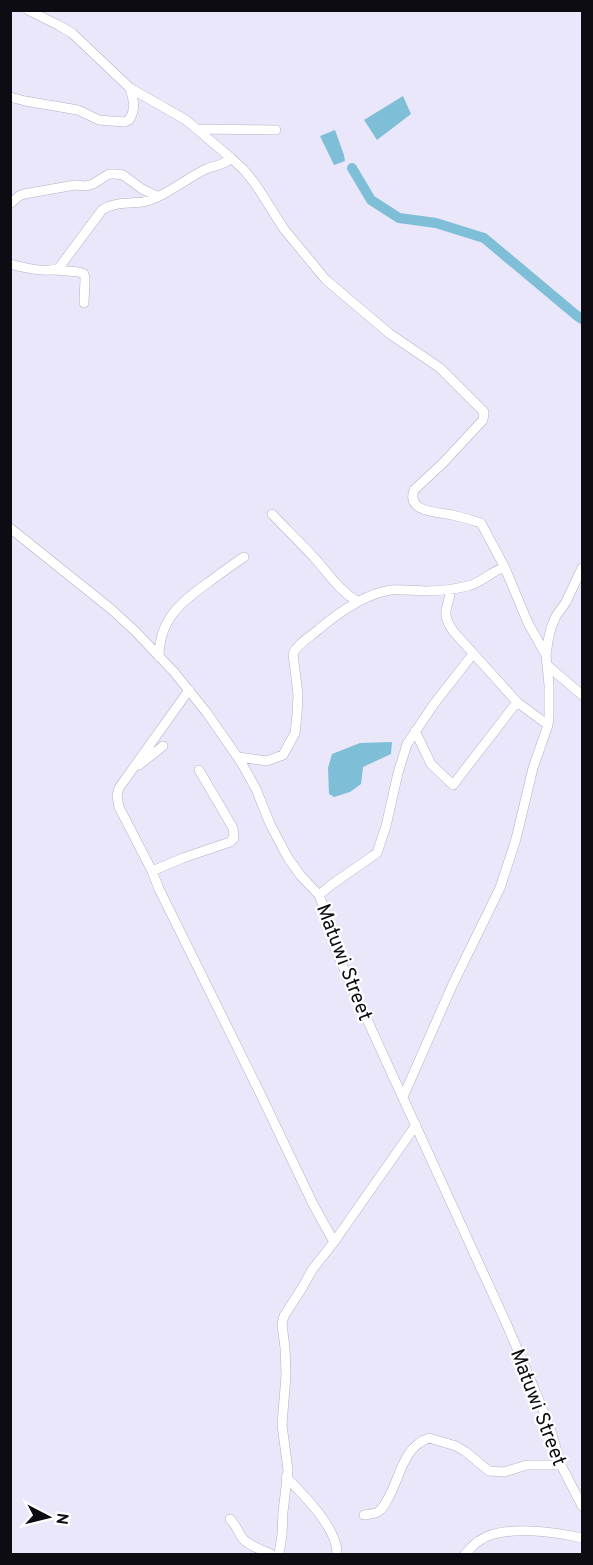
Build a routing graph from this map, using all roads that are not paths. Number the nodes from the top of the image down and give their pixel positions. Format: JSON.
{"nodes":[{"id":1,"x":28,"y":10,"type":"edge"},
{"id":2,"x":130,"y":88,"type":"junction"},
{"id":3,"x":10,"y":97,"type":"edge"},
{"id":4,"x":197,"y":129,"type":"junction"},
{"id":5,"x":276,"y":130,"type":"dead end"},
{"id":6,"x":231,"y":158,"type":"junction"},
{"id":7,"x":157,"y":196,"type":"junction"},
{"id":8,"x":10,"y":204,"type":"edge"},
{"id":9,"x":10,"y":264,"type":"edge"},
{"id":10,"x":55,"y":270,"type":"junction"},
{"id":11,"x":84,"y":303,"type":"dead end"},
{"id":12,"x":272,"y":514,"type":"dead end"},
{"id":13,"x":10,"y":528,"type":"edge"},
{"id":14,"x":244,"y":557,"type":"dead end"},
{"id":15,"x":505,"y":568,"type":"junction"},
{"id":16,"x":582,"y":568,"type":"edge"},
{"id":17,"x":451,"y":589,"type":"junction"},
{"id":18,"x":358,"y":602,"type":"junction"},
{"id":19,"x":473,"y":654,"type":"junction"},
{"id":20,"x":546,"y":655,"type":"junction"},
{"id":21,"x":159,"y":657,"type":"junction"},
{"id":22,"x":548,"y":666,"type":"junction"},
{"id":23,"x":189,"y":690,"type":"junction"},
{"id":24,"x":582,"y":695,"type":"edge"},
{"id":25,"x":517,"y":702,"type":"junction"},
{"id":26,"x":548,"y":725,"type":"junction"},
{"id":27,"x":415,"y":731,"type":"junction"},
{"id":28,"x":164,"y":746,"type":"dead end"},
{"id":29,"x":238,"y":757,"type":"junction"},
{"id":30,"x":199,"y":770,"type":"dead end"},
{"id":31,"x":130,"y":771,"type":"junction"},
{"id":32,"x":152,"y":871,"type":"junction"},
{"id":33,"x":319,"y":895,"type":"junction"},
{"id":34,"x":403,"y":1097,"type":"junction"},
{"id":35,"x":416,"y":1125,"type":"junction"},
{"id":36,"x":334,"y":1242,"type":"junction"},
{"id":37,"x":561,"y":1465,"type":"junction"},
{"id":38,"x":286,"y":1477,"type":"junction"},
{"id":39,"x":582,"y":1506,"type":"edge"},
{"id":40,"x":364,"y":1515,"type":"dead end"},
{"id":41,"x":230,"y":1519,"type":"dead end"},
{"id":42,"x":582,"y":1538,"type":"edge"},
{"id":43,"x":271,"y":1554,"type":"edge"},
{"id":44,"x":279,"y":1554,"type":"edge"},
{"id":45,"x":337,"y":1554,"type":"edge"},
{"id":46,"x":465,"y":1554,"type":"edge"}],
"edges":[{"from":1,"to":2,"type":"street"},
{"from":2,"to":3,"type":"street"},
{"from":2,"to":4,"type":"street"},
{"from":4,"to":5,"type":"street"},
{"from":4,"to":6,"type":"street"},
{"from":6,"to":7,"type":"street"},
{"from":6,"to":15,"type":"street"},
{"from":7,"to":8,"type":"street"},
{"from":7,"to":10,"type":"street"},
{"from":9,"to":10,"type":"street"},
{"from":10,"to":11,"type":"street"},
{"from":12,"to":18,"type":"street"},
{"from":13,"to":21,"type":"street","name":"Matuwi Street"},
{"from":14,"to":21,"type":"street"},
{"from":15,"to":17,"type":"street"},
{"from":15,"to":20,"type":"street"},
{"from":16,"to":20,"type":"street"},
{"from":17,"to":18,"type":"street"},
{"from":17,"to":19,"type":"street"},
{"from":18,"to":29,"type":"street"},
{"from":19,"to":25,"type":"street"},
{"from":19,"to":27,"type":"street"},
{"from":20,"to":22,"type":"street"},
{"from":21,"to":23,"type":"street","name":"Matuwi Street"},
{"from":22,"to":24,"type":"street"},
{"from":22,"to":26,"type":"street"},
{"from":23,"to":29,"type":"street","name":"Matuwi Street"},
{"from":23,"to":31,"type":"street"},
{"from":25,"to":26,"type":"street"},
{"from":25,"to":27,"type":"street"},
{"from":26,"to":34,"type":"street"},
{"from":27,"to":33,"type":"street"},
{"from":28,"to":31,"type":"street"},
{"from":29,"to":33,"type":"street","name":"Matuwi Street"},
{"from":30,"to":32,"type":"street"},
{"from":31,"to":32,"type":"street"},
{"from":32,"to":36,"type":"street"},
{"from":33,"to":34,"type":"street","name":"Matuwi Street"},
{"from":34,"to":35,"type":"street","name":"Matuwi Street"},
{"from":35,"to":36,"type":"street"},
{"from":35,"to":37,"type":"street","name":"Matuwi Street"},
{"from":36,"to":38,"type":"street"},
{"from":37,"to":39,"type":"street","name":"Matuwi Street"},
{"from":37,"to":40,"type":"street"},
{"from":38,"to":44,"type":"street"},
{"from":38,"to":45,"type":"street"},
{"from":41,"to":43,"type":"street"},
{"from":42,"to":46,"type":"street"}]}
